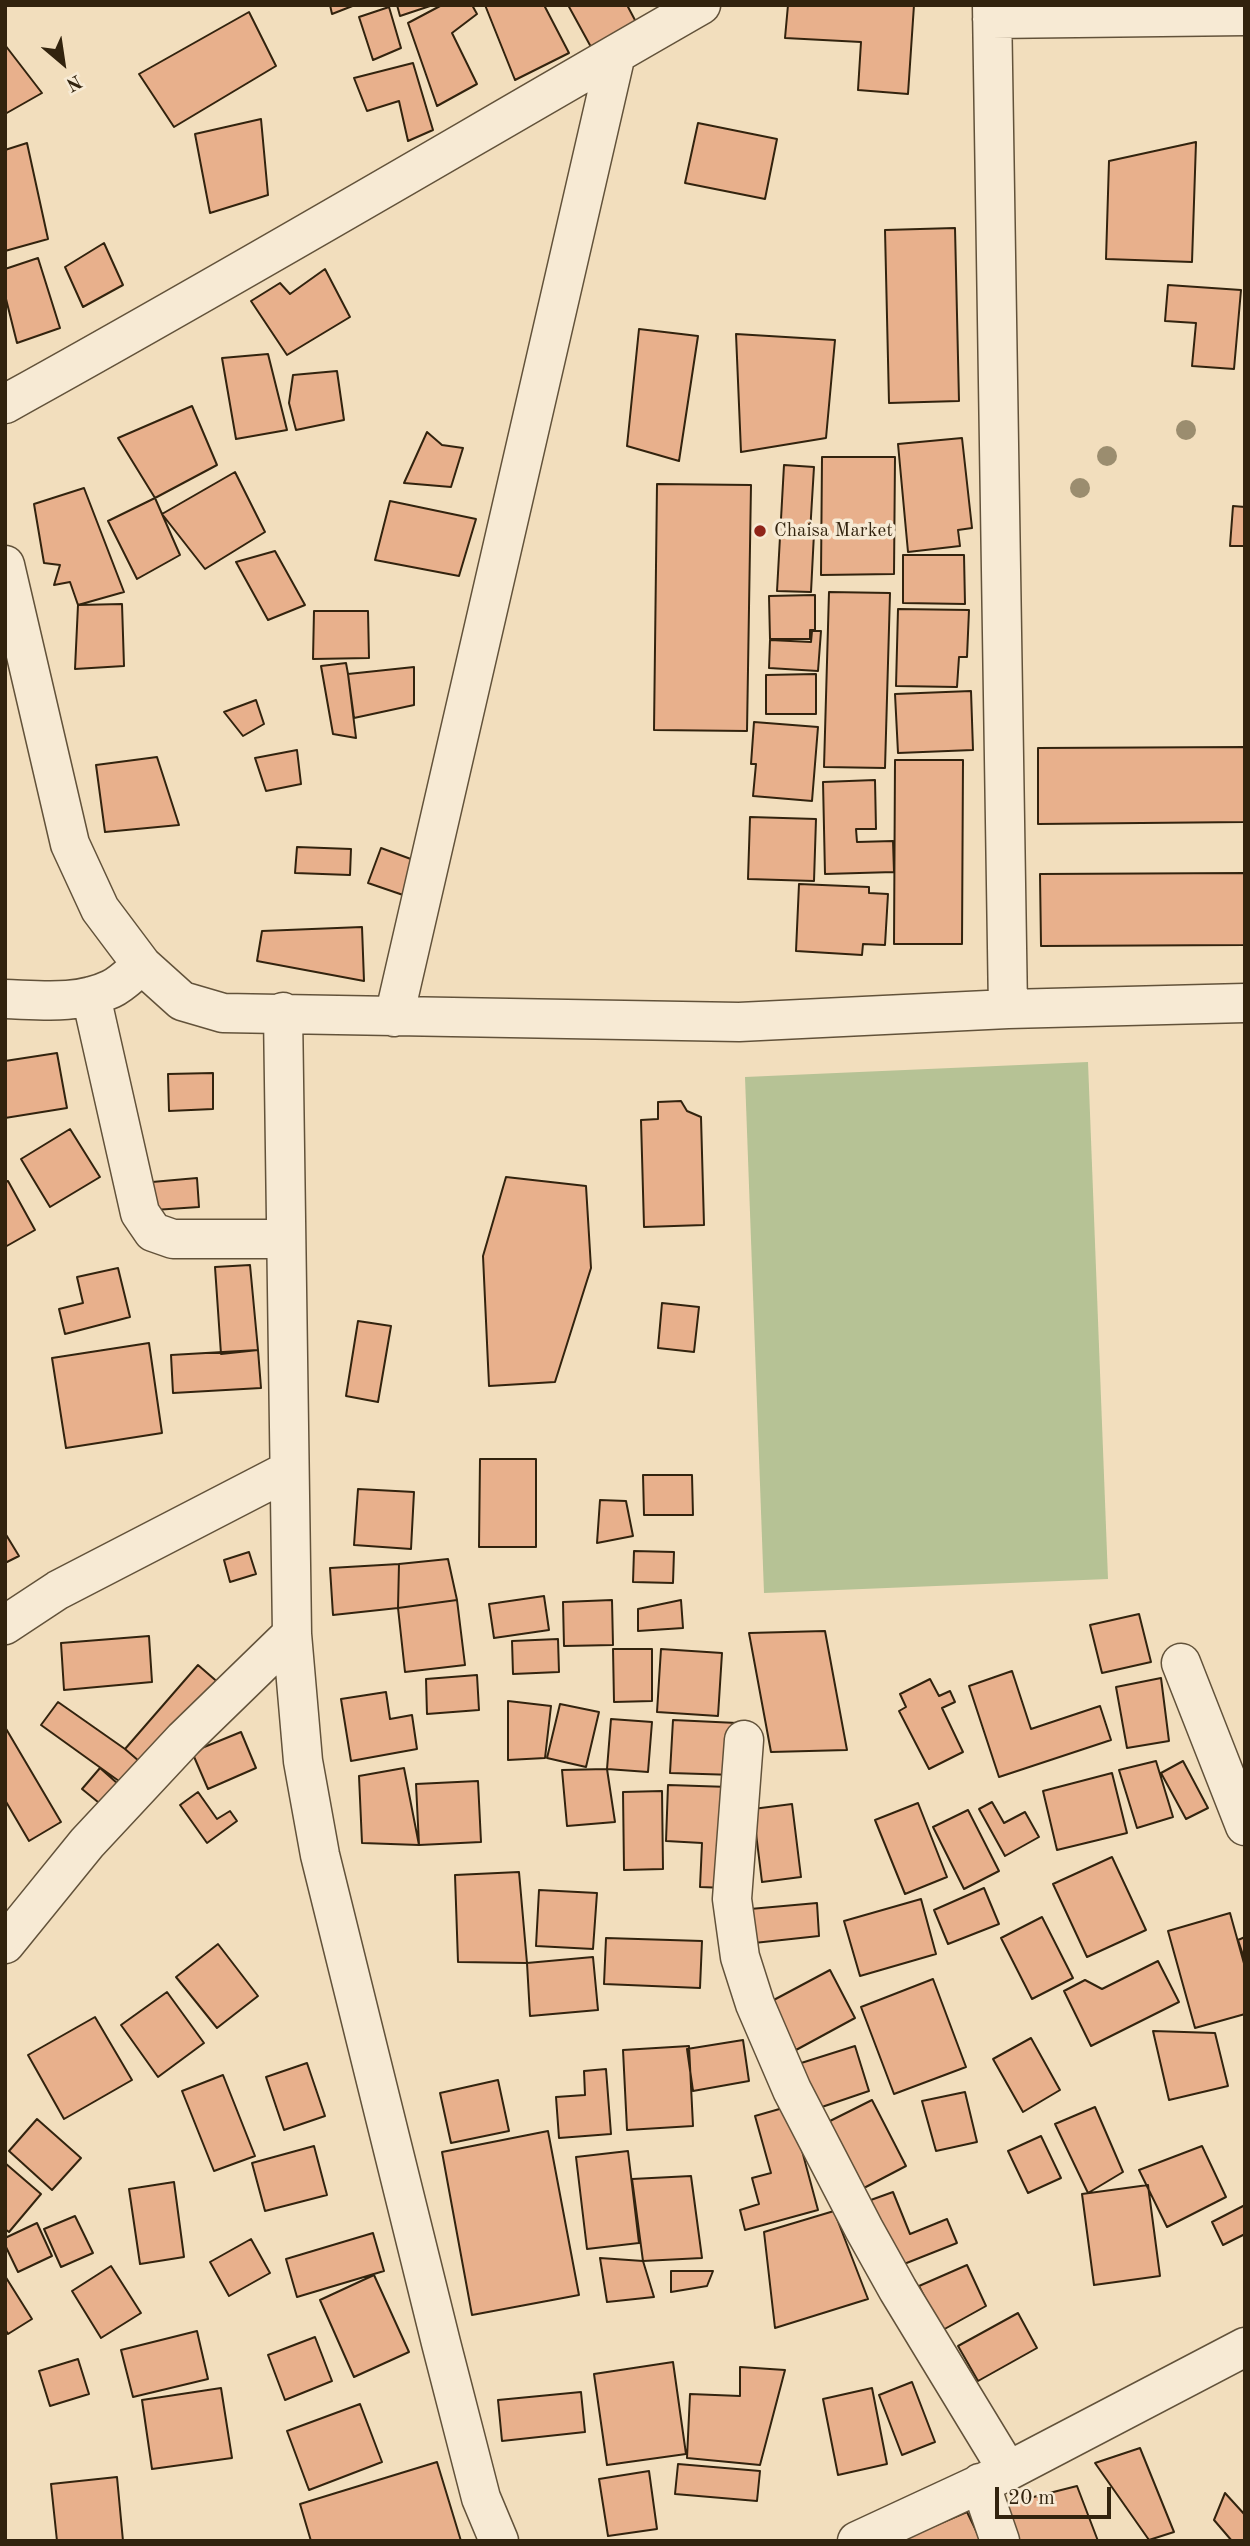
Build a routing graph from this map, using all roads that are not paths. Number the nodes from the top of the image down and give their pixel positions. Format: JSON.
{"nodes":[{"id":1,"x":701,"y":5,"type":"edge"},
{"id":2,"x":992,"y":12,"type":"edge"},
{"id":3,"x":1245,"y":16,"type":"edge"},
{"id":4,"x":616,"y":54,"type":"junction"},
{"id":5,"x":5,"y":404,"type":"edge"},
{"id":6,"x":5,"y":565,"type":"edge"},
{"id":7,"x":142,"y":965,"type":"junction"},
{"id":8,"x":91,"y":996,"type":"junction"},
{"id":9,"x":5,"y":999,"type":"edge"},
{"id":10,"x":1245,"y":1003,"type":"edge"},
{"id":11,"x":1008,"y":1009,"type":"junction"},
{"id":12,"x":283,"y":1012,"type":"junction"},
{"id":13,"x":394,"y":1017,"type":"junction"},
{"id":14,"x":285,"y":1239,"type":"junction"},
{"id":15,"x":288,"y":1471,"type":"junction"},
{"id":16,"x":5,"y":1625,"type":"edge"},
{"id":17,"x":292,"y":1634,"type":"junction"},
{"id":18,"x":1181,"y":1663,"type":"dead end"},
{"id":19,"x":744,"y":1740,"type":"dead end"},
{"id":20,"x":1245,"y":1826,"type":"edge"},
{"id":21,"x":5,"y":1944,"type":"edge"},
{"id":22,"x":1245,"y":2347,"type":"edge"},
{"id":23,"x":994,"y":2477,"type":"junction"},
{"id":24,"x":499,"y":2541,"type":"edge"},
{"id":25,"x":857,"y":2541,"type":"edge"},
{"id":26,"x":1000,"y":2541,"type":"edge"}],
"edges":[{"from":1,"to":4,"type":"street"},
{"from":2,"to":3,"type":"street"},
{"from":2,"to":11,"type":"street"},
{"from":4,"to":5,"type":"street"},
{"from":4,"to":13,"type":"street"},
{"from":6,"to":7,"type":"street"},
{"from":7,"to":8,"type":"street"},
{"from":7,"to":12,"type":"street"},
{"from":8,"to":9,"type":"street"},
{"from":8,"to":14,"type":"street"},
{"from":10,"to":11,"type":"street"},
{"from":11,"to":13,"type":"street"},
{"from":12,"to":13,"type":"street"},
{"from":12,"to":14,"type":"street"},
{"from":14,"to":15,"type":"street"},
{"from":15,"to":16,"type":"street"},
{"from":15,"to":17,"type":"street"},
{"from":17,"to":21,"type":"street"},
{"from":17,"to":24,"type":"street"},
{"from":18,"to":20,"type":"street"},
{"from":19,"to":23,"type":"street"},
{"from":22,"to":23,"type":"street"},
{"from":23,"to":25,"type":"street"},
{"from":23,"to":26,"type":"street"}]}
